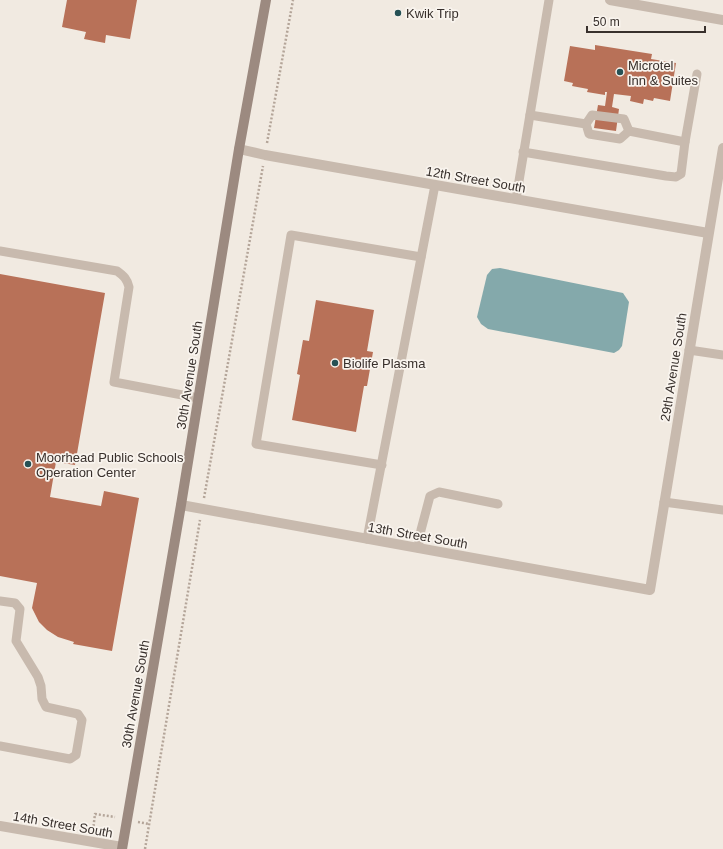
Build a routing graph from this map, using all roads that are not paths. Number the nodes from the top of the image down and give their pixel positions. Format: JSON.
{"nodes":[{"id":1,"x":266,"y":0,"type":"edge"},
{"id":2,"x":549,"y":0,"type":"edge"},
{"id":3,"x":610,"y":0,"type":"edge"},
{"id":4,"x":723,"y":20,"type":"edge"},
{"id":5,"x":697,"y":74,"type":"dead end"},
{"id":6,"x":530,"y":115,"type":"junction"},
{"id":7,"x":586,"y":124,"type":"junction"},
{"id":8,"x":629,"y":131,"type":"junction"},
{"id":9,"x":685,"y":142,"type":"junction"},
{"id":10,"x":723,"y":148,"type":"edge"},
{"id":11,"x":239,"y":149,"type":"junction"},
{"id":12,"x":523,"y":152,"type":"junction"},
{"id":13,"x":435,"y":185,"type":"junction"},
{"id":14,"x":516,"y":199,"type":"junction"},
{"id":15,"x":708,"y":232,"type":"junction"},
{"id":16,"x":0,"y":251,"type":"edge"},
{"id":17,"x":421,"y":257,"type":"junction"},
{"id":18,"x":689,"y":350,"type":"junction"},
{"id":19,"x":723,"y":356,"type":"edge"},
{"id":20,"x":198,"y":398,"type":"junction"},
{"id":21,"x":382,"y":465,"type":"junction"},
{"id":22,"x":664,"y":502,"type":"junction"},
{"id":23,"x":498,"y":504,"type":"dead end"},
{"id":24,"x":181,"y":505,"type":"junction"},
{"id":25,"x":723,"y":510,"type":"edge"},
{"id":26,"x":367,"y":539,"type":"junction"},
{"id":27,"x":418,"y":548,"type":"junction"},
{"id":28,"x":650,"y":590,"type":"joint"},
{"id":29,"x":0,"y":601,"type":"edge"},
{"id":30,"x":0,"y":746,"type":"edge"},
{"id":31,"x":0,"y":826,"type":"edge"},
{"id":32,"x":122,"y":848,"type":"edge"}],
"edges":[{"from":1,"to":11,"type":"street","name":"30th Avenue South"},
{"from":2,"to":6,"type":"lane"},
{"from":3,"to":4,"type":"street"},
{"from":5,"to":9,"type":"lane"},
{"from":6,"to":7,"type":"lane"},
{"from":6,"to":12,"type":"lane"},
{"from":7,"to":8,"type":"lane"},
{"from":7,"to":8,"type":"lane"},
{"from":8,"to":9,"type":"lane"},
{"from":9,"to":12,"type":"lane"},
{"from":10,"to":15,"type":"street","name":"29th Avenue South"},
{"from":11,"to":13,"type":"street","name":"12th Street South"},
{"from":11,"to":20,"type":"street","name":"30th Avenue South"},
{"from":12,"to":14,"type":"lane"},
{"from":13,"to":14,"type":"street","name":"12th Street South"},
{"from":13,"to":17,"type":"lane"},
{"from":14,"to":15,"type":"street","name":"12th Street South"},
{"from":15,"to":18,"type":"street","name":"29th Avenue South"},
{"from":16,"to":20,"type":"lane"},
{"from":17,"to":21,"type":"lane"},
{"from":17,"to":21,"type":"lane"},
{"from":18,"to":19,"type":"lane"},
{"from":18,"to":22,"type":"street","name":"29th Avenue South"},
{"from":20,"to":24,"type":"street","name":"30th Avenue South"},
{"from":21,"to":26,"type":"lane"},
{"from":22,"to":25,"type":"lane"},
{"from":22,"to":28,"type":"street","name":"29th Avenue South"},
{"from":23,"to":27,"type":"lane"},
{"from":24,"to":26,"type":"street","name":"13th Street South"},
{"from":24,"to":32,"type":"street","name":"30th Avenue South"},
{"from":26,"to":27,"type":"street","name":"13th Street South"},
{"from":27,"to":28,"type":"street","name":"13th Street South"},
{"from":29,"to":30,"type":"lane"},
{"from":31,"to":32,"type":"street","name":"14th Street South"}]}
